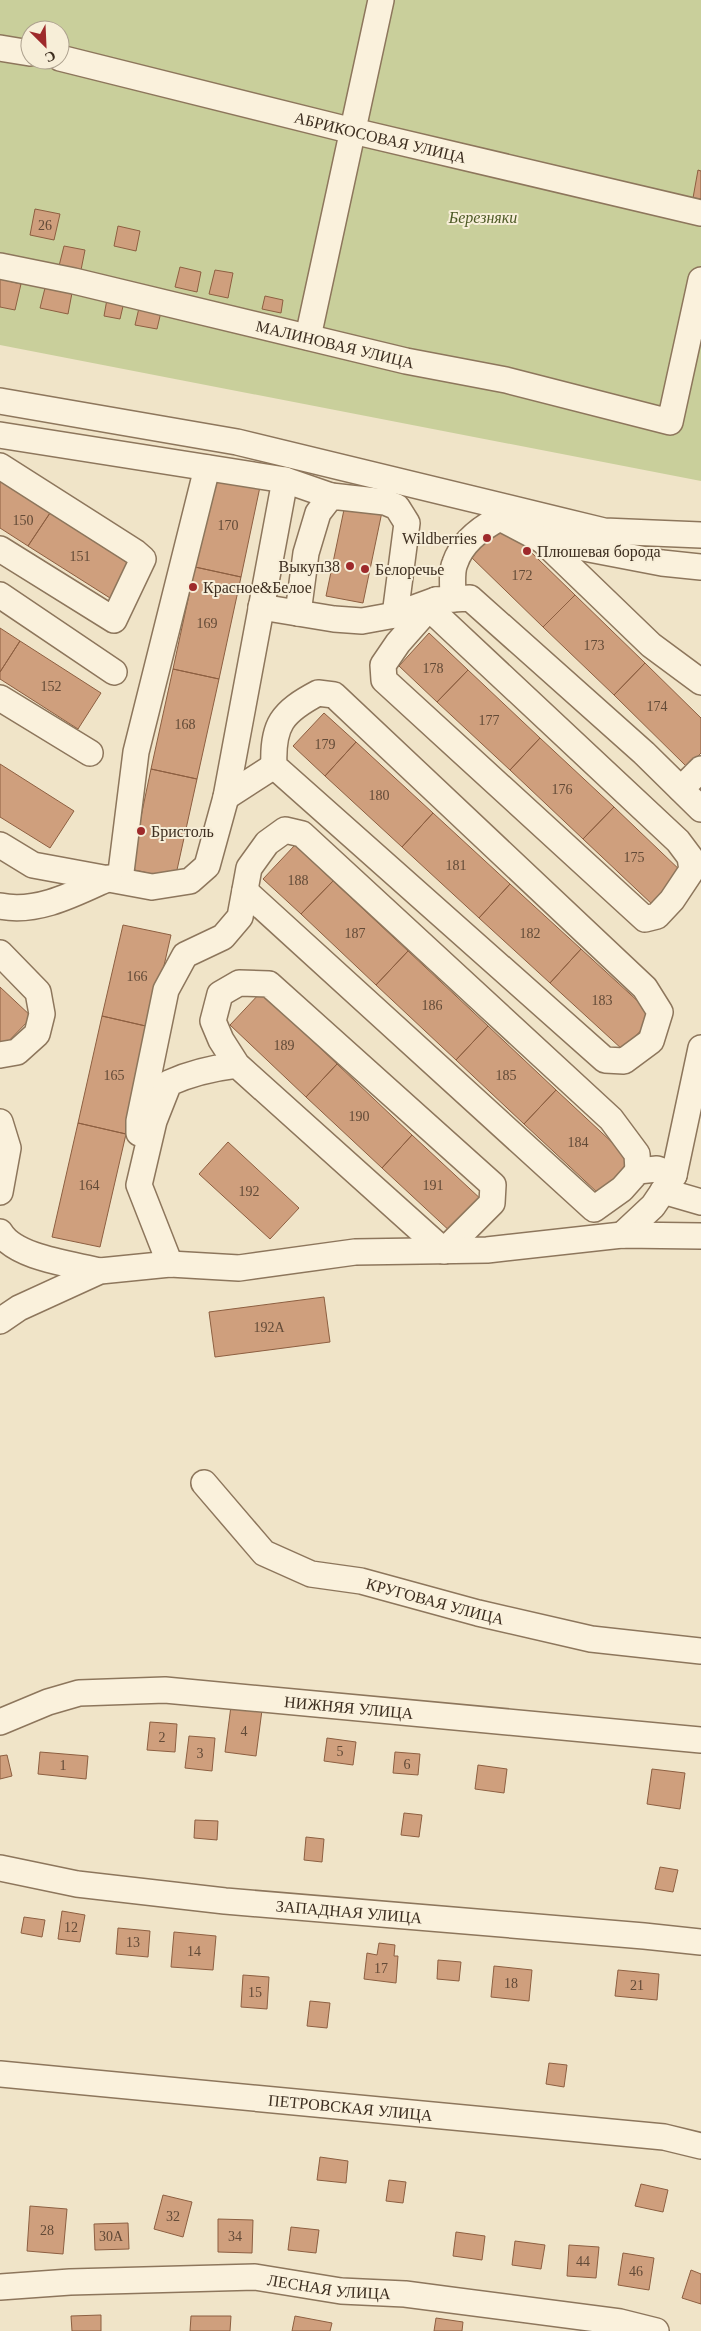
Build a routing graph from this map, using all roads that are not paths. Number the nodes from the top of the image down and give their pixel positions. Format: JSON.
{"nodes":[{"id":1,"x":381,"y":0,"type":"edge"},
{"id":2,"x":0,"y":48,"type":"edge"},
{"id":3,"x":20,"y":51,"type":"edge"},
{"id":4,"x":70,"y":60,"type":"edge"},
{"id":5,"x":353,"y":131,"type":"junction"},
{"id":6,"x":701,"y":213,"type":"edge"},
{"id":7,"x":0,"y":266,"type":"edge"},
{"id":8,"x":701,"y":280,"type":"edge"},
{"id":9,"x":308,"y":337,"type":"junction"},
{"id":10,"x":0,"y":401,"type":"edge"},
{"id":11,"x":0,"y":435,"type":"edge"},
{"id":12,"x":0,"y":466,"type":"edge"},
{"id":13,"x":207,"y":468,"type":"junction"},
{"id":14,"x":285,"y":480,"type":"junction"},
{"id":15,"x":331,"y":496,"type":"junction"},
{"id":16,"x":701,"y":535,"type":"edge"},
{"id":17,"x":542,"y":540,"type":"junction"},
{"id":18,"x":0,"y":550,"type":"edge"},
{"id":19,"x":701,"y":567,"type":"edge"},
{"id":20,"x":0,"y":595,"type":"edge"},
{"id":21,"x":440,"y":602,"type":"junction"},
{"id":22,"x":261,"y":607,"type":"junction"},
{"id":23,"x":298,"y":613,"type":"junction"},
{"id":24,"x":395,"y":615,"type":"junction"},
{"id":25,"x":552,"y":671,"type":"junction"},
{"id":26,"x":114,"y":672,"type":"dead end"},
{"id":27,"x":701,"y":682,"type":"edge"},
{"id":28,"x":0,"y":698,"type":"edge"},
{"id":29,"x":527,"y":698,"type":"junction"},
{"id":30,"x":90,"y":753,"type":"dead end"},
{"id":31,"x":274,"y":766,"type":"junction"},
{"id":32,"x":701,"y":769,"type":"edge"},
{"id":33,"x":681,"y":789,"type":"junction"},
{"id":34,"x":226,"y":798,"type":"junction"},
{"id":35,"x":701,"y":809,"type":"edge"},
{"id":36,"x":0,"y":845,"type":"edge"},
{"id":37,"x":114,"y":879,"type":"junction"},
{"id":38,"x":245,"y":891,"type":"junction"},
{"id":39,"x":0,"y":906,"type":"edge"},
{"id":40,"x":0,"y":953,"type":"edge"},
{"id":41,"x":701,"y":1048,"type":"edge"},
{"id":42,"x":0,"y":1055,"type":"edge"},
{"id":43,"x":237,"y":1065,"type":"junction"},
{"id":44,"x":0,"y":1123,"type":"edge"},
{"id":45,"x":638,"y":1171,"type":"junction"},
{"id":46,"x":669,"y":1183,"type":"junction"},
{"id":47,"x":139,"y":1185,"type":"junction"},
{"id":48,"x":0,"y":1192,"type":"edge"},
{"id":49,"x":701,"y":1202,"type":"edge"},
{"id":50,"x":622,"y":1235,"type":"junction"},
{"id":51,"x":701,"y":1236,"type":"edge"},
{"id":52,"x":2,"y":1237,"type":"edge"},
{"id":53,"x":444,"y":1251,"type":"junction"},
{"id":54,"x":170,"y":1264,"type":"junction"},
{"id":55,"x":100,"y":1271,"type":"junction"},
{"id":56,"x":0,"y":1321,"type":"edge"},
{"id":57,"x":204,"y":1482,"type":"dead end"},
{"id":58,"x":701,"y":1651,"type":"edge"},
{"id":59,"x":0,"y":1722,"type":"edge"},
{"id":60,"x":701,"y":1740,"type":"edge"},
{"id":61,"x":0,"y":1868,"type":"edge"},
{"id":62,"x":701,"y":1942,"type":"edge"},
{"id":63,"x":0,"y":2074,"type":"edge"},
{"id":64,"x":701,"y":2146,"type":"edge"},
{"id":65,"x":0,"y":2287,"type":"edge"},
{"id":66,"x":656,"y":2331,"type":"edge"}],
"edges":[{"from":1,"to":5,"type":"street"},
{"from":2,"to":3,"type":"street"},
{"from":4,"to":5,"type":"street","name":"АБРИКОСОВАЯ УЛИЦА"},
{"from":5,"to":6,"type":"street","name":"АБРИКОСОВАЯ УЛИЦА"},
{"from":5,"to":9,"type":"street"},
{"from":7,"to":9,"type":"street","name":"МАЛИНОВАЯ УЛИЦА"},
{"from":8,"to":9,"type":"street","name":"МАЛИНОВАЯ УЛИЦА"},
{"from":10,"to":16,"type":"street"},
{"from":11,"to":13,"type":"street"},
{"from":12,"to":18,"type":"street"},
{"from":13,"to":14,"type":"street"},
{"from":13,"to":37,"type":"street"},
{"from":14,"to":15,"type":"street"},
{"from":14,"to":22,"type":"street"},
{"from":15,"to":23,"type":"street"},
{"from":15,"to":24,"type":"street"},
{"from":17,"to":19,"type":"street"},
{"from":17,"to":21,"type":"street"},
{"from":17,"to":27,"type":"street"},
{"from":20,"to":26,"type":"street"},
{"from":21,"to":24,"type":"street"},
{"from":21,"to":25,"type":"street"},
{"from":21,"to":29,"type":"street"},
{"from":21,"to":29,"type":"street"},
{"from":22,"to":23,"type":"street"},
{"from":22,"to":34,"type":"street"},
{"from":23,"to":24,"type":"street"},
{"from":25,"to":29,"type":"street"},
{"from":25,"to":33,"type":"street"},
{"from":28,"to":30,"type":"street"},
{"from":31,"to":31,"type":"street"},
{"from":31,"to":34,"type":"street"},
{"from":32,"to":33,"type":"street"},
{"from":33,"to":35,"type":"street"},
{"from":34,"to":37,"type":"street"},
{"from":36,"to":37,"type":"street"},
{"from":37,"to":39,"type":"street"},
{"from":38,"to":45,"type":"street"},
{"from":38,"to":45,"type":"street"},
{"from":38,"to":47,"type":"street"},
{"from":40,"to":42,"type":"street"},
{"from":41,"to":46,"type":"street"},
{"from":43,"to":47,"type":"street"},
{"from":43,"to":53,"type":"street"},
{"from":43,"to":53,"type":"street"},
{"from":44,"to":48,"type":"street"},
{"from":45,"to":46,"type":"street"},
{"from":46,"to":49,"type":"street"},
{"from":46,"to":50,"type":"street"},
{"from":47,"to":54,"type":"street"},
{"from":50,"to":51,"type":"street"},
{"from":50,"to":53,"type":"street"},
{"from":52,"to":55,"type":"street"},
{"from":53,"to":54,"type":"street"},
{"from":54,"to":55,"type":"street"},
{"from":55,"to":56,"type":"street"},
{"from":57,"to":58,"type":"street","name":"КРУГОВАЯ УЛИЦА"},
{"from":59,"to":60,"type":"street","name":"НИЖНЯЯ УЛИЦА"},
{"from":61,"to":62,"type":"street","name":"ЗАПАДНАЯ УЛИЦА"},
{"from":63,"to":64,"type":"street","name":"ПЕТРОВСКАЯ УЛИЦА"},
{"from":65,"to":66,"type":"street","name":"ЛЕСНАЯ УЛИЦА"}]}
